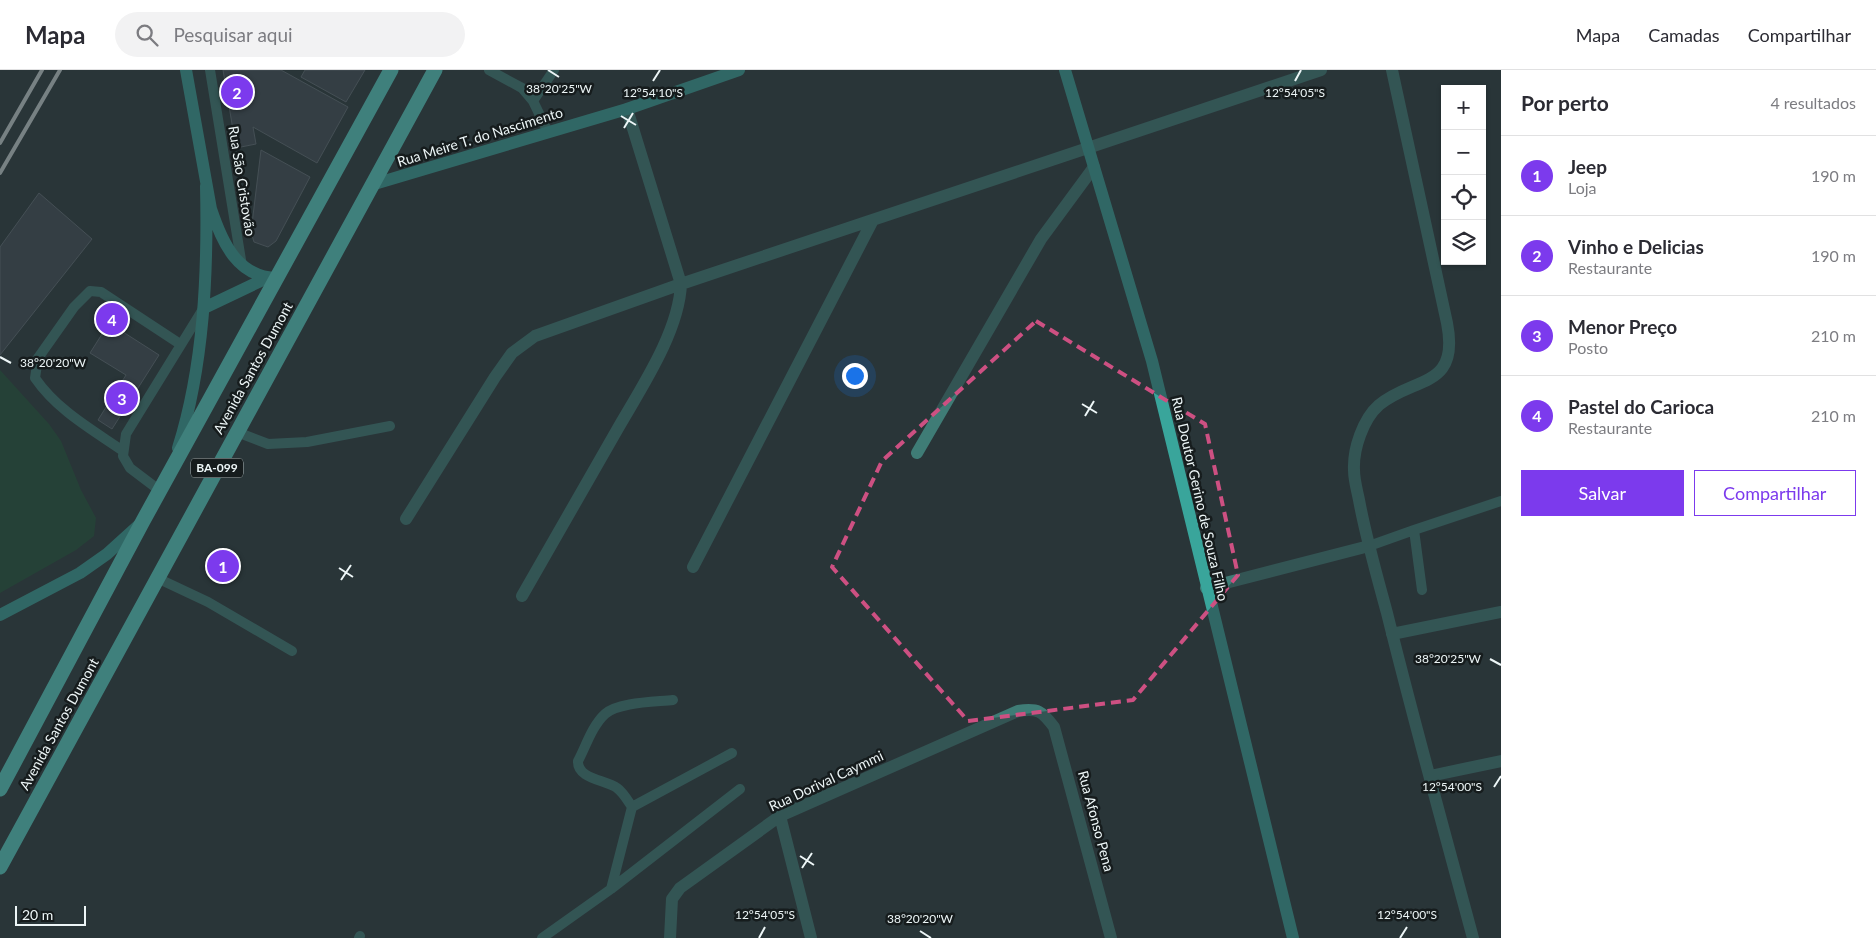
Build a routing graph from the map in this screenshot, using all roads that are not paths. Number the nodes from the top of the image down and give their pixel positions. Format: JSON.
{"nodes":[{"id":1,"x":186,"y":70,"type":"edge"},
{"id":2,"x":210,"y":70,"type":"edge"},
{"id":3,"x":391,"y":70,"type":"edge"},
{"id":4,"x":435,"y":70,"type":"edge"},
{"id":5,"x":489,"y":70,"type":"edge"},
{"id":6,"x":554,"y":70,"type":"edge"},
{"id":7,"x":739,"y":70,"type":"edge"},
{"id":8,"x":1064,"y":70,"type":"edge"},
{"id":9,"x":1321,"y":70,"type":"edge"},
{"id":10,"x":1392,"y":70,"type":"edge"},
{"id":11,"x":532,"y":101,"type":"junction"},
{"id":12,"x":627,"y":109,"type":"junction"},
{"id":13,"x":548,"y":132,"type":"junction"},
{"id":14,"x":1088,"y":146,"type":"junction"},
{"id":15,"x":1094,"y":167,"type":"junction"},
{"id":16,"x":371,"y":185,"type":"junction"},
{"id":17,"x":206,"y":186,"type":"junction"},
{"id":18,"x":873,"y":220,"type":"junction"},
{"id":19,"x":242,"y":266,"type":"junction"},
{"id":20,"x":272,"y":278,"type":"junction"},
{"id":21,"x":682,"y":284,"type":"junction"},
{"id":22,"x":204,"y":308,"type":"junction"},
{"id":23,"x":180,"y":344,"type":"junction"},
{"id":24,"x":390,"y":426,"type":"dead end"},
{"id":25,"x":237,"y":432,"type":"junction"},
{"id":26,"x":123,"y":450,"type":"junction"},
{"id":27,"x":917,"y":454,"type":"dead end"},
{"id":28,"x":172,"y":468,"type":"junction"},
{"id":29,"x":159,"y":490,"type":"junction"},
{"id":30,"x":1501,"y":501,"type":"edge"},
{"id":31,"x":406,"y":519,"type":"dead end"},
{"id":32,"x":143,"y":521,"type":"junction"},
{"id":33,"x":1414,"y":530,"type":"junction"},
{"id":34,"x":1370,"y":546,"type":"junction"},
{"id":35,"x":693,"y":567,"type":"dead end"},
{"id":36,"x":157,"y":578,"type":"junction"},
{"id":37,"x":1206,"y":588,"type":"junction"},
{"id":38,"x":1422,"y":590,"type":"dead end"},
{"id":39,"x":522,"y":596,"type":"dead end"},
{"id":40,"x":1501,"y":612,"type":"edge"},
{"id":41,"x":0,"y":615,"type":"edge"},
{"id":42,"x":1392,"y":634,"type":"junction"},
{"id":43,"x":292,"y":651,"type":"dead end"},
{"id":44,"x":673,"y":700,"type":"dead end"},
{"id":45,"x":1044,"y":714,"type":"joint"},
{"id":46,"x":732,"y":753,"type":"dead end"},
{"id":47,"x":1501,"y":761,"type":"edge"},
{"id":48,"x":1430,"y":776,"type":"junction"},
{"id":49,"x":0,"y":789,"type":"edge"},
{"id":50,"x":740,"y":789,"type":"dead end"},
{"id":51,"x":632,"y":807,"type":"junction"},
{"id":52,"x":780,"y":816,"type":"junction"},
{"id":53,"x":0,"y":867,"type":"edge"},
{"id":54,"x":611,"y":888,"type":"junction"},
{"id":55,"x":542,"y":938,"type":"edge"},
{"id":56,"x":670,"y":938,"type":"edge"},
{"id":57,"x":811,"y":938,"type":"edge"},
{"id":58,"x":1112,"y":938,"type":"edge"},
{"id":59,"x":1293,"y":938,"type":"edge"},
{"id":60,"x":1473,"y":938,"type":"edge"}],
"edges":[{"from":1,"to":17,"type":"main road"},
{"from":2,"to":19,"type":"lane","name":"Rua São Cristovão"},
{"from":3,"to":20,"type":"highway","name":"Avenida Santos Dumont","number":"BA-099"},
{"from":4,"to":16,"type":"highway","name":"Avenida Santos Dumont","number":"BA-099"},
{"from":5,"to":11,"type":"lane"},
{"from":6,"to":11,"type":"lane"},
{"from":7,"to":12,"type":"main road","name":"Rua Meire T. do Nascimento"},
{"from":8,"to":14,"type":"main road","name":"Rua Doutor Gerino de Souza Filho"},
{"from":9,"to":14,"type":"street"},
{"from":10,"to":34,"type":"street"},
{"from":11,"to":13,"type":"lane"},
{"from":12,"to":13,"type":"main road","name":"Rua Meire T. do Nascimento"},
{"from":12,"to":21,"type":"street"},
{"from":13,"to":16,"type":"main road","name":"Rua Meire T. do Nascimento"},
{"from":14,"to":15,"type":"main road","name":"Rua Doutor Gerino de Souza Filho"},
{"from":14,"to":18,"type":"street"},
{"from":15,"to":27,"type":"street"},
{"from":15,"to":37,"type":"main road","name":"Rua Doutor Gerino de Souza Filho"},
{"from":16,"to":25,"type":"highway","name":"Avenida Santos Dumont","number":"BA-099"},
{"from":17,"to":19,"type":"main road"},
{"from":17,"to":22,"type":"main road"},
{"from":18,"to":21,"type":"street"},
{"from":18,"to":35,"type":"street"},
{"from":19,"to":20,"type":"main road"},
{"from":20,"to":22,"type":"main road"},
{"from":20,"to":28,"type":"highway","name":"Avenida Santos Dumont","number":"BA-099"},
{"from":21,"to":31,"type":"street"},
{"from":21,"to":39,"type":"street"},
{"from":22,"to":23,"type":"lane"},
{"from":22,"to":28,"type":"main road"},
{"from":23,"to":26,"type":"lane"},
{"from":23,"to":26,"type":"lane"},
{"from":24,"to":25,"type":"lane"},
{"from":25,"to":36,"type":"highway","name":"Avenida Santos Dumont","number":"BA-099"},
{"from":26,"to":29,"type":"lane"},
{"from":28,"to":29,"type":"highway","name":"Avenida Santos Dumont","number":"BA-099"},
{"from":29,"to":32,"type":"highway","name":"Avenida Santos Dumont","number":"BA-099"},
{"from":30,"to":33,"type":"lane"},
{"from":32,"to":41,"type":"main road"},
{"from":32,"to":49,"type":"highway","name":"Avenida Santos Dumont","number":"BA-099"},
{"from":33,"to":34,"type":"lane"},
{"from":33,"to":38,"type":"lane"},
{"from":34,"to":37,"type":"street"},
{"from":34,"to":42,"type":"street"},
{"from":36,"to":43,"type":"lane"},
{"from":36,"to":53,"type":"highway","name":"Avenida Santos Dumont","number":"BA-099"},
{"from":37,"to":59,"type":"main road","name":"Rua Doutor Gerino de Souza Filho"},
{"from":40,"to":42,"type":"street"},
{"from":42,"to":48,"type":"street"},
{"from":44,"to":51,"type":"lane"},
{"from":45,"to":52,"type":"street","name":"Rua Dorival Caymmi"},
{"from":45,"to":58,"type":"street","name":"Rua Afonso Pena"},
{"from":46,"to":51,"type":"lane"},
{"from":47,"to":48,"type":"street"},
{"from":48,"to":60,"type":"street"},
{"from":50,"to":54,"type":"lane"},
{"from":51,"to":54,"type":"lane"},
{"from":52,"to":56,"type":"street","name":"Rua Dorival Caymmi"},
{"from":52,"to":57,"type":"street"},
{"from":54,"to":55,"type":"lane"}]}
